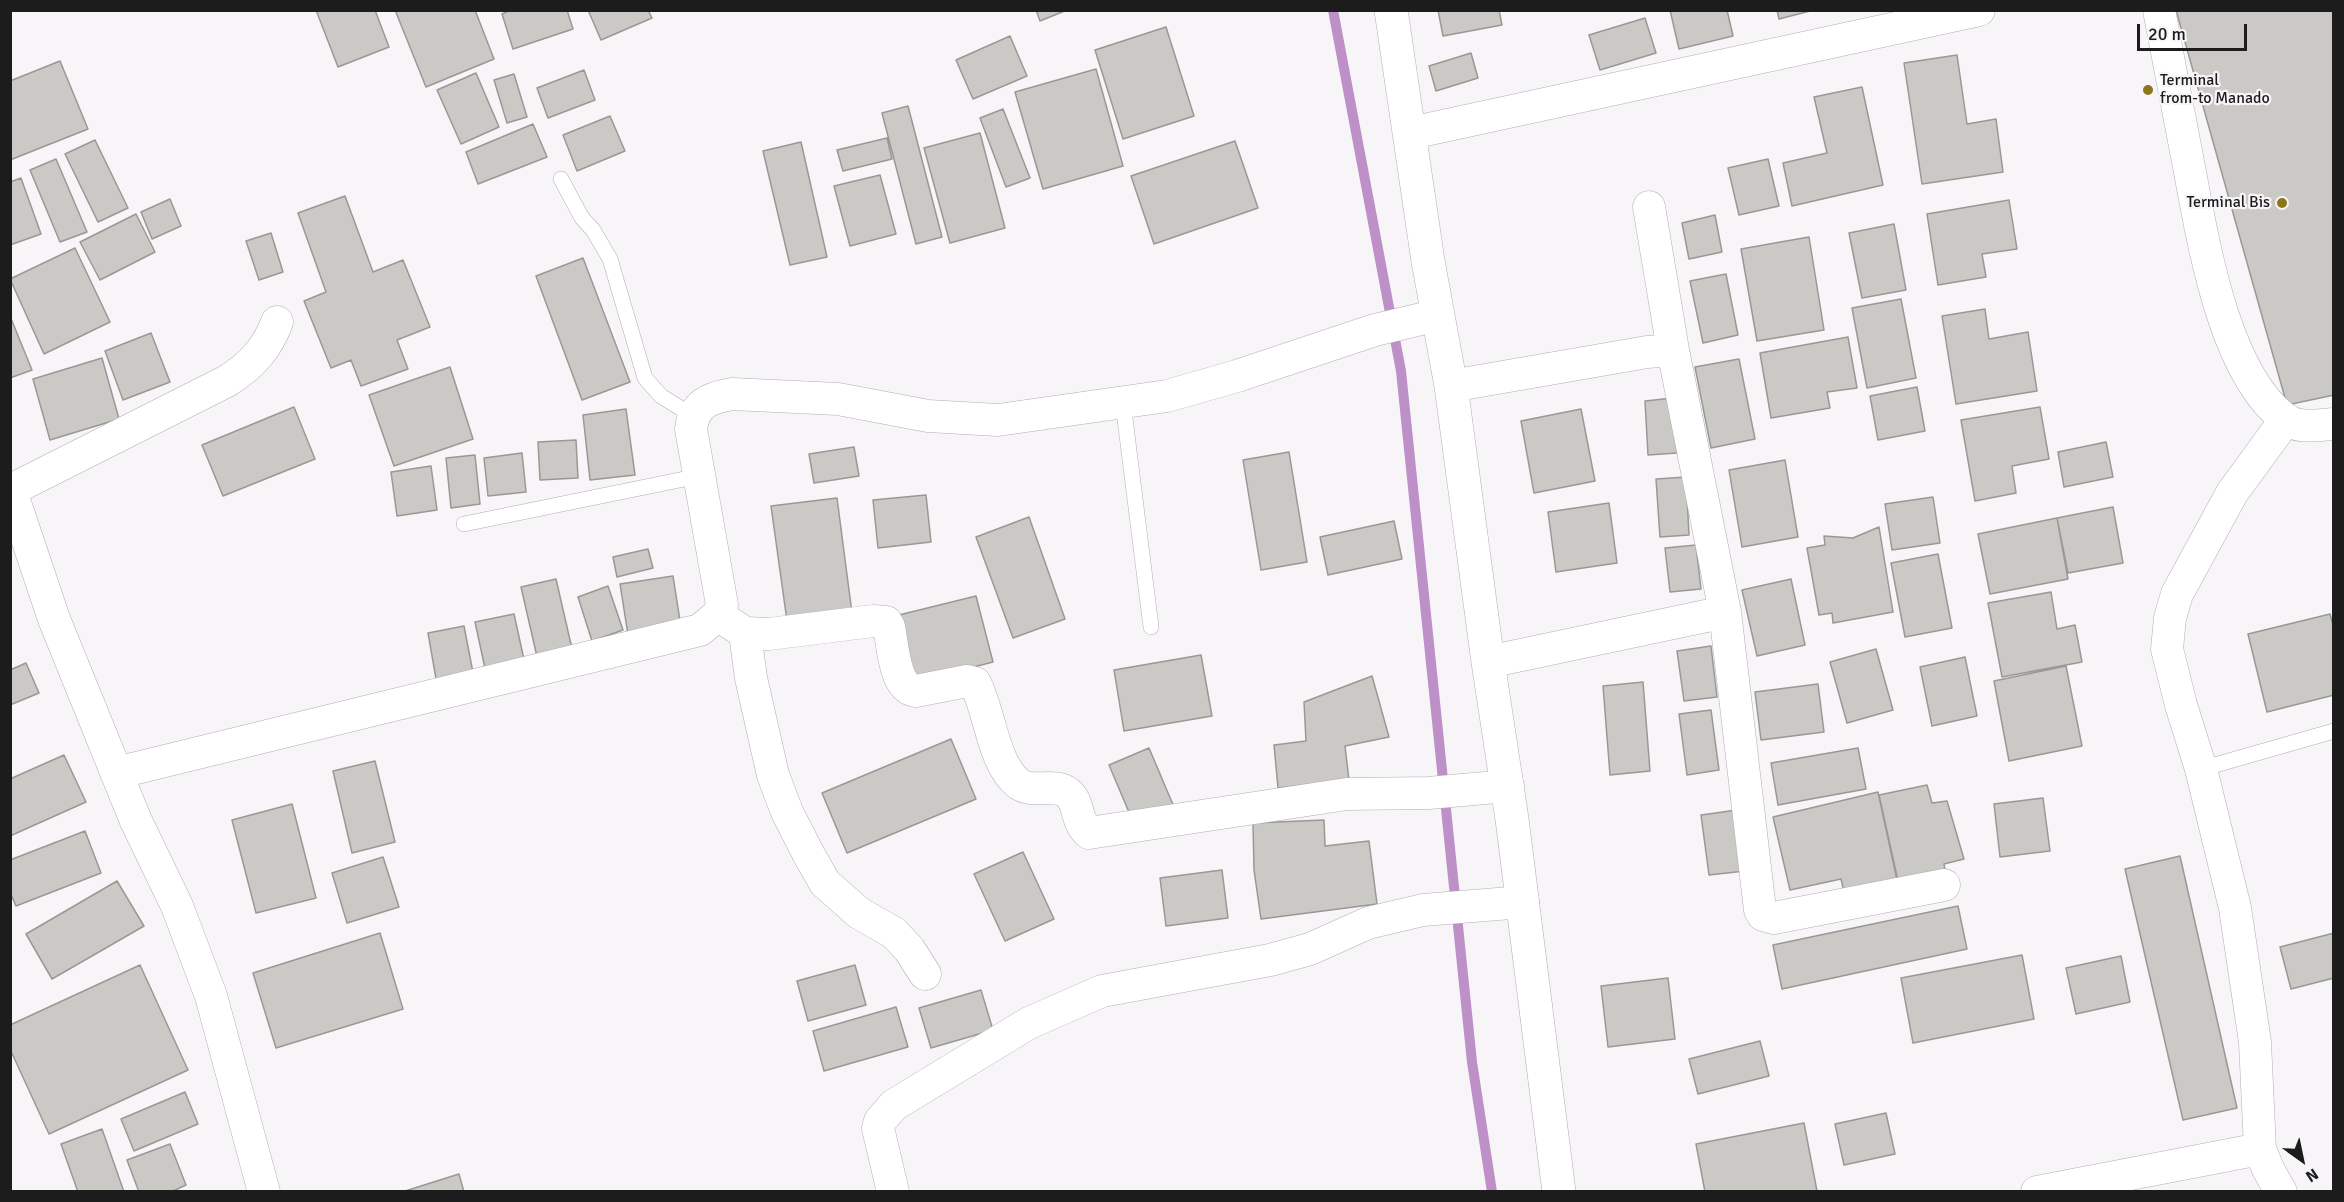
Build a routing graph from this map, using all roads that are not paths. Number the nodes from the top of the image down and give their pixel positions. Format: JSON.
{"nodes":[{"id":1,"x":1391,"y":10,"type":"edge"},
{"id":2,"x":1979,"y":10,"type":"edge"},
{"id":3,"x":2159,"y":10,"type":"edge"},
{"id":4,"x":1411,"y":134,"type":"junction"},
{"id":5,"x":561,"y":179,"type":"dead end"},
{"id":6,"x":1649,"y":207,"type":"dead end"},
{"id":7,"x":1423,"y":318,"type":"junction"},
{"id":8,"x":277,"y":322,"type":"dead end"},
{"id":9,"x":1673,"y":350,"type":"junction"},
{"id":10,"x":1451,"y":386,"type":"junction"},
{"id":11,"x":1123,"y":403,"type":"junction"},
{"id":12,"x":693,"y":416,"type":"junction"},
{"id":13,"x":2286,"y":419,"type":"junction"},
{"id":14,"x":2334,"y":424,"type":"edge"},
{"id":15,"x":699,"y":476,"type":"junction"},
{"id":16,"x":11,"y":489,"type":"edge"},
{"id":17,"x":464,"y":524,"type":"dead end"},
{"id":18,"x":1725,"y":612,"type":"junction"},
{"id":19,"x":718,"y":615,"type":"junction"},
{"id":20,"x":1151,"y":627,"type":"dead end"},
{"id":21,"x":745,"y":633,"type":"junction"},
{"id":22,"x":1488,"y":662,"type":"junction"},
{"id":23,"x":2334,"y":731,"type":"edge"},
{"id":24,"x":2200,"y":769,"type":"junction"},
{"id":25,"x":116,"y":772,"type":"junction"},
{"id":26,"x":1508,"y":786,"type":"junction"},
{"id":27,"x":1944,"y":885,"type":"dead end"},
{"id":28,"x":1523,"y":902,"type":"junction"},
{"id":29,"x":925,"y":974,"type":"dead end"},
{"id":30,"x":2260,"y":1149,"type":"junction"},
{"id":31,"x":264,"y":1191,"type":"edge"},
{"id":32,"x":893,"y":1191,"type":"edge"},
{"id":33,"x":1559,"y":1191,"type":"edge"},
{"id":34,"x":2037,"y":1191,"type":"edge"},
{"id":35,"x":2281,"y":1191,"type":"edge"}],
"edges":[{"from":1,"to":4,"type":"street"},
{"from":2,"to":4,"type":"street"},
{"from":3,"to":13,"type":"street"},
{"from":4,"to":7,"type":"street"},
{"from":5,"to":12,"type":"lane"},
{"from":6,"to":9,"type":"street"},
{"from":7,"to":10,"type":"street"},
{"from":7,"to":11,"type":"street"},
{"from":8,"to":16,"type":"street"},
{"from":9,"to":10,"type":"street"},
{"from":9,"to":18,"type":"street"},
{"from":10,"to":22,"type":"street"},
{"from":11,"to":12,"type":"street"},
{"from":11,"to":20,"type":"lane"},
{"from":12,"to":15,"type":"street"},
{"from":13,"to":14,"type":"street"},
{"from":13,"to":24,"type":"street"},
{"from":15,"to":17,"type":"lane"},
{"from":15,"to":19,"type":"street"},
{"from":16,"to":25,"type":"street"},
{"from":18,"to":22,"type":"street"},
{"from":18,"to":27,"type":"street"},
{"from":19,"to":21,"type":"street"},
{"from":19,"to":25,"type":"street"},
{"from":21,"to":26,"type":"street"},
{"from":21,"to":29,"type":"street"},
{"from":22,"to":26,"type":"street"},
{"from":23,"to":24,"type":"lane"},
{"from":24,"to":30,"type":"street"},
{"from":25,"to":31,"type":"street"},
{"from":26,"to":28,"type":"street"},
{"from":28,"to":32,"type":"street"},
{"from":28,"to":33,"type":"street"},
{"from":30,"to":34,"type":"street"},
{"from":30,"to":35,"type":"street"}]}
